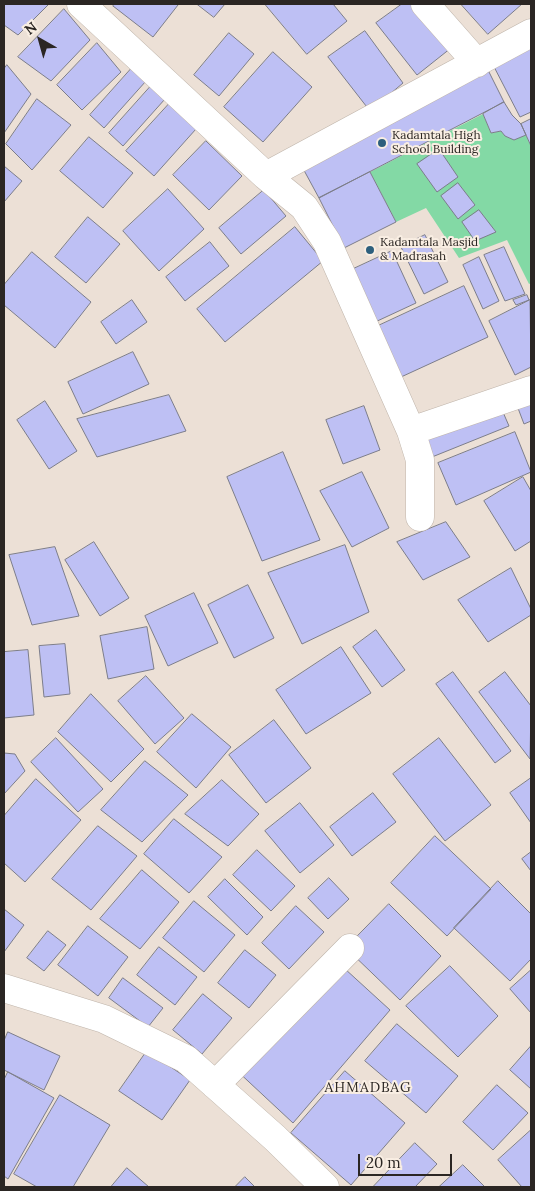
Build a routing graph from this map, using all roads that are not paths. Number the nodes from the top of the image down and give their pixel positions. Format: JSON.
{"nodes":[{"id":1,"x":81,"y":4,"type":"edge"},
{"id":2,"x":424,"y":4,"type":"edge"},
{"id":3,"x":531,"y":33,"type":"edge"},
{"id":4,"x":477,"y":63,"type":"junction"},
{"id":5,"x":266,"y":176,"type":"junction"},
{"id":6,"x":531,"y":390,"type":"edge"},
{"id":7,"x":411,"y":431,"type":"junction"},
{"id":8,"x":420,"y":517,"type":"dead end"},
{"id":9,"x":350,"y":948,"type":"dead end"},
{"id":10,"x":4,"y":988,"type":"edge"},
{"id":11,"x":215,"y":1085,"type":"junction"},
{"id":12,"x":325,"y":1187,"type":"edge"}],
"edges":[{"from":1,"to":5,"type":"street"},
{"from":2,"to":4,"type":"street"},
{"from":3,"to":4,"type":"street"},
{"from":4,"to":5,"type":"street"},
{"from":5,"to":7,"type":"street"},
{"from":6,"to":7,"type":"street"},
{"from":7,"to":8,"type":"street"},
{"from":9,"to":11,"type":"street"},
{"from":10,"to":11,"type":"street"},
{"from":11,"to":12,"type":"street"}]}
